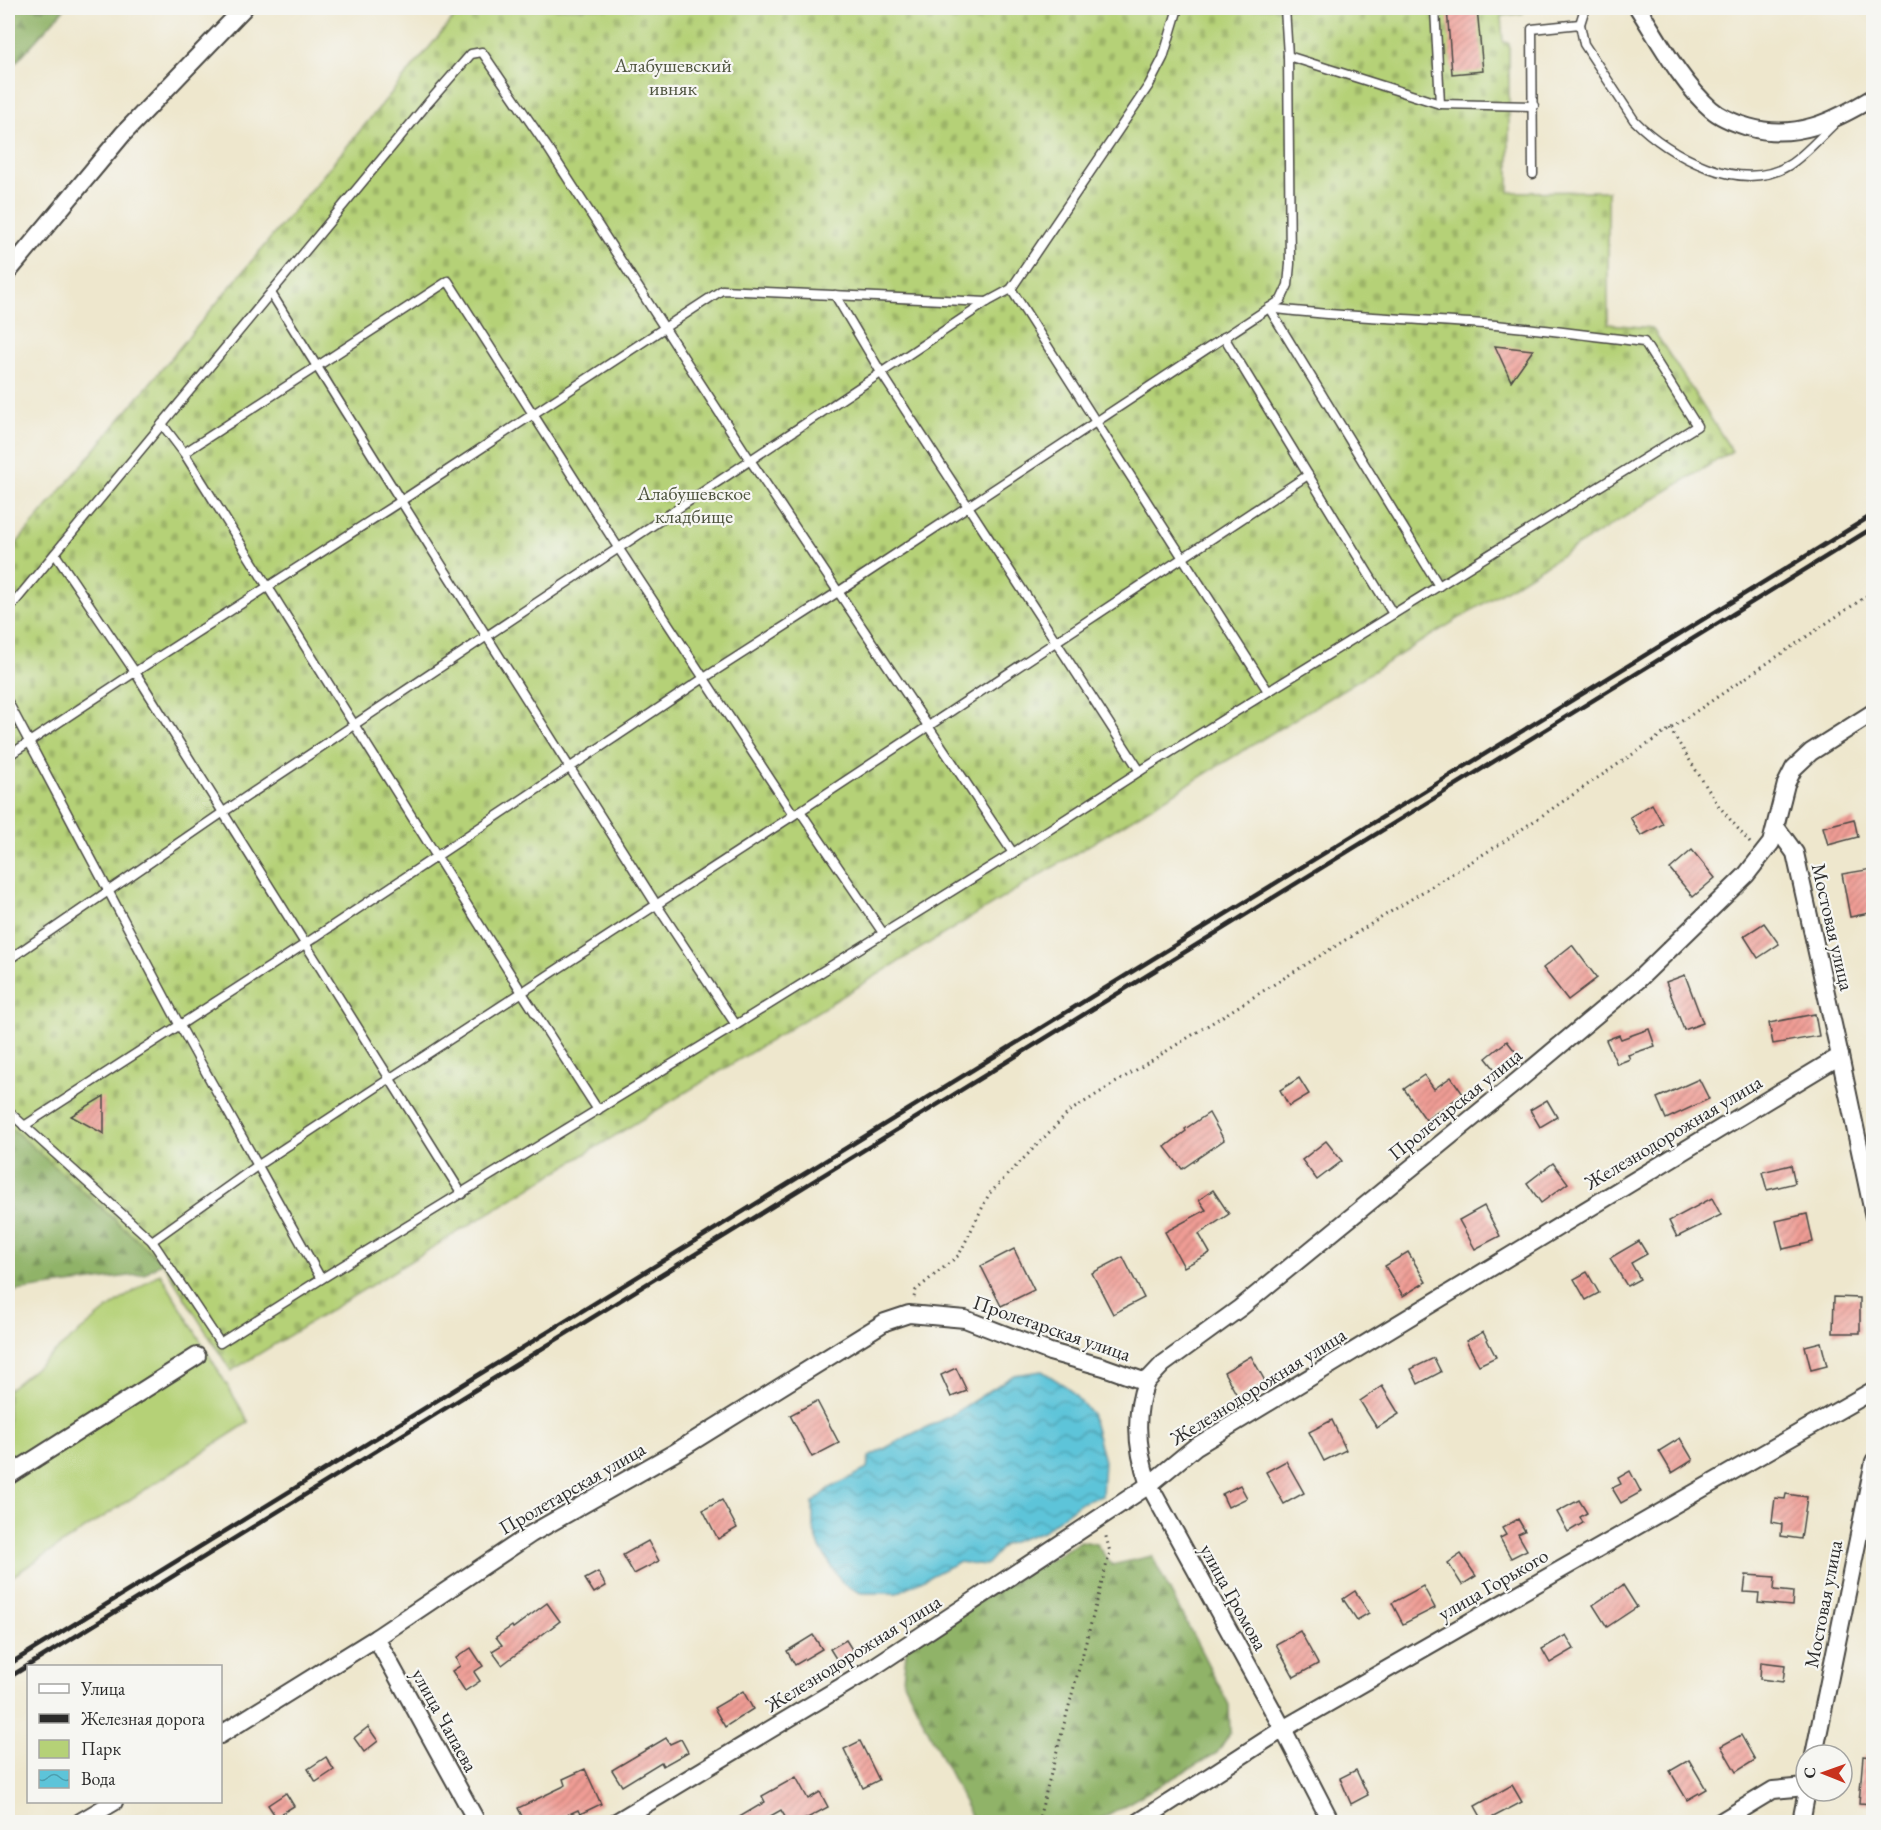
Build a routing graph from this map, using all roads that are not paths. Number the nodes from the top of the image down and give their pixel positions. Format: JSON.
{"nodes":[{"id":1,"x":244,"y":8,"type":"edge"},
{"id":2,"x":1178,"y":8,"type":"edge"},
{"id":3,"x":1285,"y":8,"type":"edge"},
{"id":4,"x":1435,"y":8,"type":"edge"},
{"id":5,"x":1585,"y":8,"type":"edge"},
{"id":6,"x":1638,"y":8,"type":"edge"},
{"id":7,"x":1580,"y":24,"type":"junction"},
{"id":8,"x":1288,"y":56,"type":"junction"},
{"id":9,"x":1874,"y":97,"type":"edge"},
{"id":10,"x":1440,"y":104,"type":"junction"},
{"id":11,"x":1534,"y":106,"type":"junction"},
{"id":12,"x":1843,"y":115,"type":"junction"},
{"id":13,"x":1533,"y":174,"type":"dead end"},
{"id":14,"x":8,"y":272,"type":"edge"},
{"id":15,"x":1011,"y":289,"type":"junction"},
{"id":16,"x":271,"y":293,"type":"junction"},
{"id":17,"x":834,"y":295,"type":"junction"},
{"id":18,"x":987,"y":302,"type":"junction"},
{"id":19,"x":1269,"y":308,"type":"junction"},
{"id":20,"x":664,"y":327,"type":"junction"},
{"id":21,"x":1224,"y":337,"type":"junction"},
{"id":22,"x":318,"y":367,"type":"junction"},
{"id":23,"x":882,"y":374,"type":"junction"},
{"id":24,"x":532,"y":414,"type":"junction"},
{"id":25,"x":1095,"y":421,"type":"junction"},
{"id":26,"x":162,"y":423,"type":"junction"},
{"id":27,"x":184,"y":453,"type":"junction"},
{"id":28,"x":750,"y":460,"type":"junction"},
{"id":29,"x":1308,"y":475,"type":"junction"},
{"id":30,"x":401,"y":501,"type":"junction"},
{"id":31,"x":969,"y":506,"type":"junction"},
{"id":32,"x":619,"y":549,"type":"junction"},
{"id":33,"x":55,"y":554,"type":"junction"},
{"id":34,"x":1182,"y":560,"type":"junction"},
{"id":35,"x":1439,"y":586,"type":"junction"},
{"id":36,"x":269,"y":587,"type":"junction"},
{"id":37,"x":838,"y":592,"type":"junction"},
{"id":38,"x":8,"y":610,"type":"edge"},
{"id":39,"x":1393,"y":614,"type":"junction"},
{"id":40,"x":487,"y":636,"type":"junction"},
{"id":41,"x":1055,"y":643,"type":"junction"},
{"id":42,"x":135,"y":672,"type":"junction"},
{"id":43,"x":704,"y":678,"type":"junction"},
{"id":44,"x":1268,"y":691,"type":"junction"},
{"id":45,"x":8,"y":702,"type":"edge"},
{"id":46,"x":1874,"y":712,"type":"edge"},
{"id":47,"x":354,"y":725,"type":"junction"},
{"id":48,"x":927,"y":727,"type":"junction"},
{"id":49,"x":29,"y":741,"type":"junction"},
{"id":50,"x":8,"y":756,"type":"edge"},
{"id":51,"x":571,"y":767,"type":"junction"},
{"id":52,"x":1140,"y":771,"type":"junction"},
{"id":53,"x":222,"y":813,"type":"junction"},
{"id":54,"x":797,"y":813,"type":"junction"},
{"id":55,"x":1776,"y":827,"type":"junction"},
{"id":56,"x":1013,"y":853,"type":"junction"},
{"id":57,"x":437,"y":856,"type":"junction"},
{"id":58,"x":109,"y":891,"type":"junction"},
{"id":59,"x":656,"y":904,"type":"junction"},
{"id":60,"x":883,"y":933,"type":"junction"},
{"id":61,"x":305,"y":945,"type":"junction"},
{"id":62,"x":8,"y":960,"type":"edge"},
{"id":63,"x":521,"y":991,"type":"junction"},
{"id":64,"x":179,"y":1024,"type":"junction"},
{"id":65,"x":736,"y":1025,"type":"junction"},
{"id":66,"x":1840,"y":1056,"type":"junction"},
{"id":67,"x":389,"y":1079,"type":"junction"},
{"id":68,"x":598,"y":1110,"type":"junction"},
{"id":69,"x":8,"y":1111,"type":"edge"},
{"id":70,"x":24,"y":1126,"type":"junction"},
{"id":71,"x":258,"y":1166,"type":"junction"},
{"id":72,"x":462,"y":1194,"type":"junction"},
{"id":73,"x":1874,"y":1217,"type":"edge"},
{"id":74,"x":152,"y":1242,"type":"junction"},
{"id":75,"x":321,"y":1279,"type":"junction"},
{"id":76,"x":197,"y":1356,"type":"dead end"},
{"id":77,"x":1146,"y":1382,"type":"junction"},
{"id":78,"x":1874,"y":1390,"type":"edge"},
{"id":79,"x":1874,"y":1461,"type":"edge"},
{"id":80,"x":8,"y":1476,"type":"edge"},
{"id":81,"x":1149,"y":1485,"type":"junction"},
{"id":82,"x":376,"y":1638,"type":"junction"},
{"id":83,"x":1283,"y":1730,"type":"junction"},
{"id":84,"x":222,"y":1734,"type":"edge"},
{"id":85,"x":1816,"y":1743,"type":"edge"},
{"id":86,"x":1794,"y":1788,"type":"edge"},
{"id":87,"x":112,"y":1803,"type":"edge"},
{"id":88,"x":1805,"y":1803,"type":"edge"},
{"id":89,"x":80,"y":1822,"type":"edge"},
{"id":90,"x":477,"y":1822,"type":"edge"},
{"id":91,"x":616,"y":1822,"type":"edge"},
{"id":92,"x":1139,"y":1822,"type":"edge"},
{"id":93,"x":1331,"y":1822,"type":"edge"},
{"id":94,"x":1720,"y":1822,"type":"edge"},
{"id":95,"x":1801,"y":1822,"type":"edge"}],
"edges":[{"from":1,"to":14,"type":"street"},
{"from":2,"to":15,"type":"lane"},
{"from":3,"to":8,"type":"lane"},
{"from":4,"to":10,"type":"lane"},
{"from":5,"to":7,"type":"lane"},
{"from":6,"to":12,"type":"street"},
{"from":7,"to":11,"type":"lane"},
{"from":7,"to":12,"type":"lane"},
{"from":8,"to":10,"type":"lane"},
{"from":8,"to":19,"type":"lane"},
{"from":9,"to":12,"type":"street"},
{"from":10,"to":11,"type":"lane"},
{"from":11,"to":13,"type":"lane"},
{"from":15,"to":18,"type":"lane"},
{"from":15,"to":25,"type":"lane"},
{"from":16,"to":20,"type":"lane"},
{"from":16,"to":22,"type":"lane"},
{"from":16,"to":26,"type":"lane"},
{"from":17,"to":18,"type":"lane"},
{"from":17,"to":20,"type":"lane"},
{"from":17,"to":23,"type":"lane"},
{"from":18,"to":23,"type":"lane"},
{"from":19,"to":21,"type":"lane"},
{"from":19,"to":35,"type":"lane"},
{"from":19,"to":35,"type":"lane"},
{"from":20,"to":24,"type":"lane"},
{"from":20,"to":28,"type":"lane"},
{"from":21,"to":25,"type":"lane"},
{"from":21,"to":29,"type":"lane"},
{"from":22,"to":24,"type":"lane"},
{"from":22,"to":27,"type":"lane"},
{"from":22,"to":30,"type":"lane"},
{"from":23,"to":28,"type":"lane"},
{"from":23,"to":31,"type":"lane"},
{"from":24,"to":30,"type":"lane"},
{"from":24,"to":32,"type":"lane"},
{"from":25,"to":31,"type":"lane"},
{"from":25,"to":34,"type":"lane"},
{"from":26,"to":27,"type":"lane"},
{"from":26,"to":33,"type":"lane"},
{"from":27,"to":36,"type":"lane"},
{"from":28,"to":32,"type":"lane"},
{"from":28,"to":37,"type":"lane"},
{"from":29,"to":34,"type":"lane"},
{"from":29,"to":39,"type":"lane"},
{"from":30,"to":36,"type":"lane"},
{"from":30,"to":40,"type":"lane"},
{"from":31,"to":37,"type":"lane"},
{"from":31,"to":41,"type":"lane"},
{"from":32,"to":40,"type":"lane"},
{"from":32,"to":43,"type":"lane"},
{"from":33,"to":38,"type":"lane"},
{"from":33,"to":42,"type":"lane"},
{"from":34,"to":41,"type":"lane"},
{"from":34,"to":44,"type":"lane"},
{"from":35,"to":39,"type":"lane"},
{"from":36,"to":42,"type":"lane"},
{"from":36,"to":47,"type":"lane"},
{"from":37,"to":43,"type":"lane"},
{"from":37,"to":48,"type":"lane"},
{"from":39,"to":44,"type":"lane"},
{"from":40,"to":47,"type":"lane"},
{"from":40,"to":51,"type":"lane"},
{"from":41,"to":48,"type":"lane"},
{"from":41,"to":52,"type":"lane"},
{"from":42,"to":49,"type":"lane"},
{"from":42,"to":53,"type":"lane"},
{"from":43,"to":51,"type":"lane"},
{"from":43,"to":54,"type":"lane"},
{"from":44,"to":52,"type":"lane"},
{"from":45,"to":49,"type":"lane"},
{"from":46,"to":55,"type":"street","name":"Пролетарская улица"},
{"from":47,"to":53,"type":"lane"},
{"from":47,"to":57,"type":"lane"},
{"from":48,"to":54,"type":"lane"},
{"from":48,"to":56,"type":"lane"},
{"from":49,"to":50,"type":"lane"},
{"from":49,"to":58,"type":"lane"},
{"from":51,"to":57,"type":"lane"},
{"from":51,"to":59,"type":"lane"},
{"from":52,"to":56,"type":"lane"},
{"from":53,"to":58,"type":"lane"},
{"from":53,"to":61,"type":"lane"},
{"from":54,"to":59,"type":"lane"},
{"from":54,"to":60,"type":"lane"},
{"from":55,"to":66,"type":"street","name":"Мостовая улица"},
{"from":55,"to":77,"type":"street","name":"Пролетарская улица"},
{"from":56,"to":60,"type":"lane"},
{"from":57,"to":61,"type":"lane"},
{"from":57,"to":63,"type":"lane"},
{"from":58,"to":62,"type":"lane"},
{"from":58,"to":64,"type":"lane"},
{"from":59,"to":63,"type":"lane"},
{"from":59,"to":65,"type":"lane"},
{"from":60,"to":65,"type":"lane"},
{"from":61,"to":64,"type":"lane"},
{"from":61,"to":67,"type":"lane"},
{"from":63,"to":67,"type":"lane"},
{"from":63,"to":68,"type":"lane"},
{"from":64,"to":70,"type":"lane"},
{"from":64,"to":71,"type":"lane"},
{"from":65,"to":68,"type":"lane"},
{"from":66,"to":73,"type":"street","name":"Мостовая улица"},
{"from":66,"to":81,"type":"street","name":"Железнодорожная улица"},
{"from":67,"to":71,"type":"lane"},
{"from":67,"to":72,"type":"lane"},
{"from":68,"to":72,"type":"lane"},
{"from":69,"to":70,"type":"lane"},
{"from":70,"to":74,"type":"lane"},
{"from":71,"to":74,"type":"lane"},
{"from":71,"to":75,"type":"lane"},
{"from":72,"to":75,"type":"lane"},
{"from":74,"to":75,"type":"lane"},
{"from":76,"to":80,"type":"street"},
{"from":77,"to":81,"type":"street","name":"улица Громова"},
{"from":77,"to":82,"type":"street","name":"Пролетарская улица"},
{"from":78,"to":83,"type":"street","name":"улица Горького"},
{"from":79,"to":85,"type":"street","name":"Мостовая улица"},
{"from":81,"to":83,"type":"street","name":"улица Громова"},
{"from":81,"to":91,"type":"street","name":"Железнодорожная улица"},
{"from":82,"to":84,"type":"street","name":"Пролетарская улица"},
{"from":82,"to":90,"type":"street","name":"улица Чапаева"},
{"from":83,"to":92,"type":"street","name":"улица Горького"},
{"from":83,"to":93,"type":"street","name":"улица Громова"},
{"from":86,"to":94,"type":"street"},
{"from":87,"to":89,"type":"street"},
{"from":88,"to":95,"type":"street"}]}
